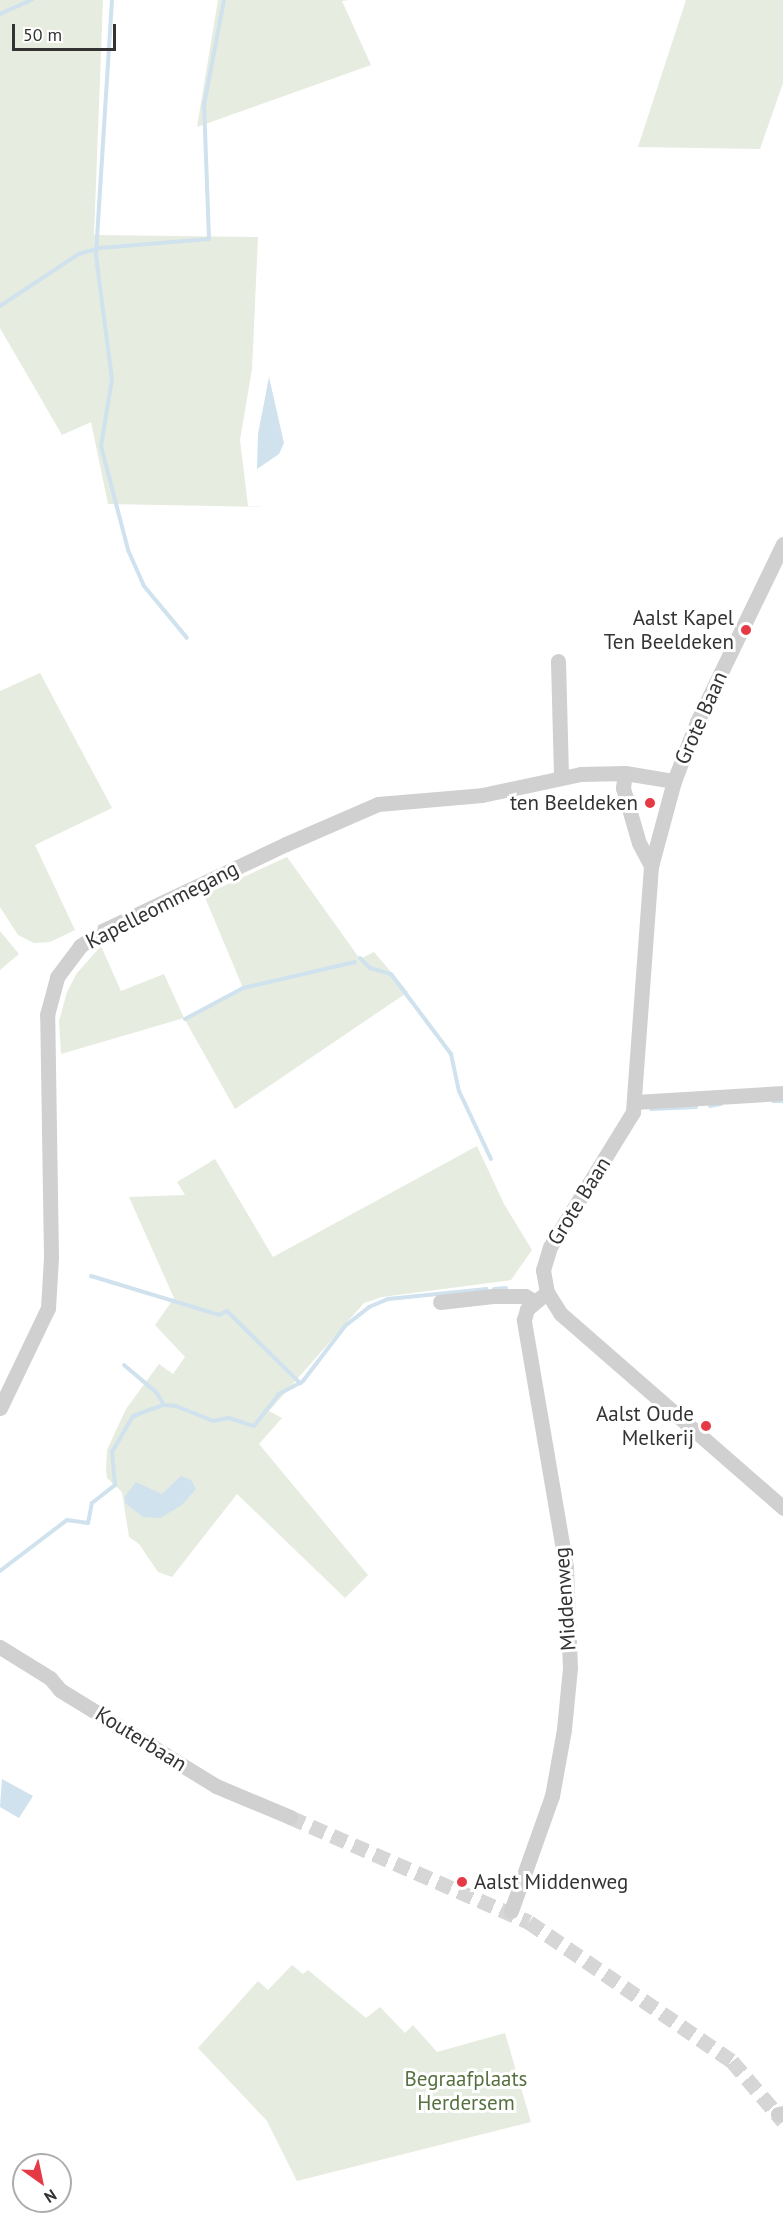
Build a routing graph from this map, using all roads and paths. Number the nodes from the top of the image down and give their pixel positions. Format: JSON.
{"nodes":[{"id":1,"x":783,"y":544,"type":"edge"},
{"id":2,"x":558,"y":662,"type":"dead end"},
{"id":3,"x":625,"y":773,"type":"junction"},
{"id":4,"x":561,"y":777,"type":"junction"},
{"id":5,"x":674,"y":781,"type":"junction"},
{"id":6,"x":651,"y":866,"type":"junction"},
{"id":7,"x":783,"y":1093,"type":"edge"},
{"id":8,"x":635,"y":1102,"type":"junction"},
{"id":9,"x":540,"y":1297,"type":"junction"},
{"id":10,"x":440,"y":1302,"type":"dead end"},
{"id":11,"x":0,"y":1408,"type":"edge"},
{"id":12,"x":783,"y":1508,"type":"edge"},
{"id":13,"x":0,"y":1647,"type":"edge"},
{"id":14,"x":290,"y":1817,"type":"tunnel mouth"},
{"id":15,"x":511,"y":1911,"type":"dead end"}],
"edges":[{"from":1,"to":5,"type":"street","name":"Grote Baan"},
{"from":2,"to":4,"type":"street"},
{"from":3,"to":4,"type":"street","name":"Kapelleommegang"},
{"from":3,"to":5,"type":"street","name":"Kapelleommegang"},
{"from":3,"to":6,"type":"street","name":"Grote Baan"},
{"from":4,"to":11,"type":"street","name":"Kapelleommegang"},
{"from":5,"to":6,"type":"street","name":"Grote Baan"},
{"from":6,"to":8,"type":"street","name":"Grote Baan"},
{"from":7,"to":8,"type":"street"},
{"from":8,"to":9,"type":"street","name":"Grote Baan"},
{"from":9,"to":10,"type":"street"},
{"from":9,"to":12,"type":"street"},
{"from":9,"to":15,"type":"street","name":"Middenweg"},
{"from":13,"to":14,"type":"street","name":"Kouterbaan"}]}
